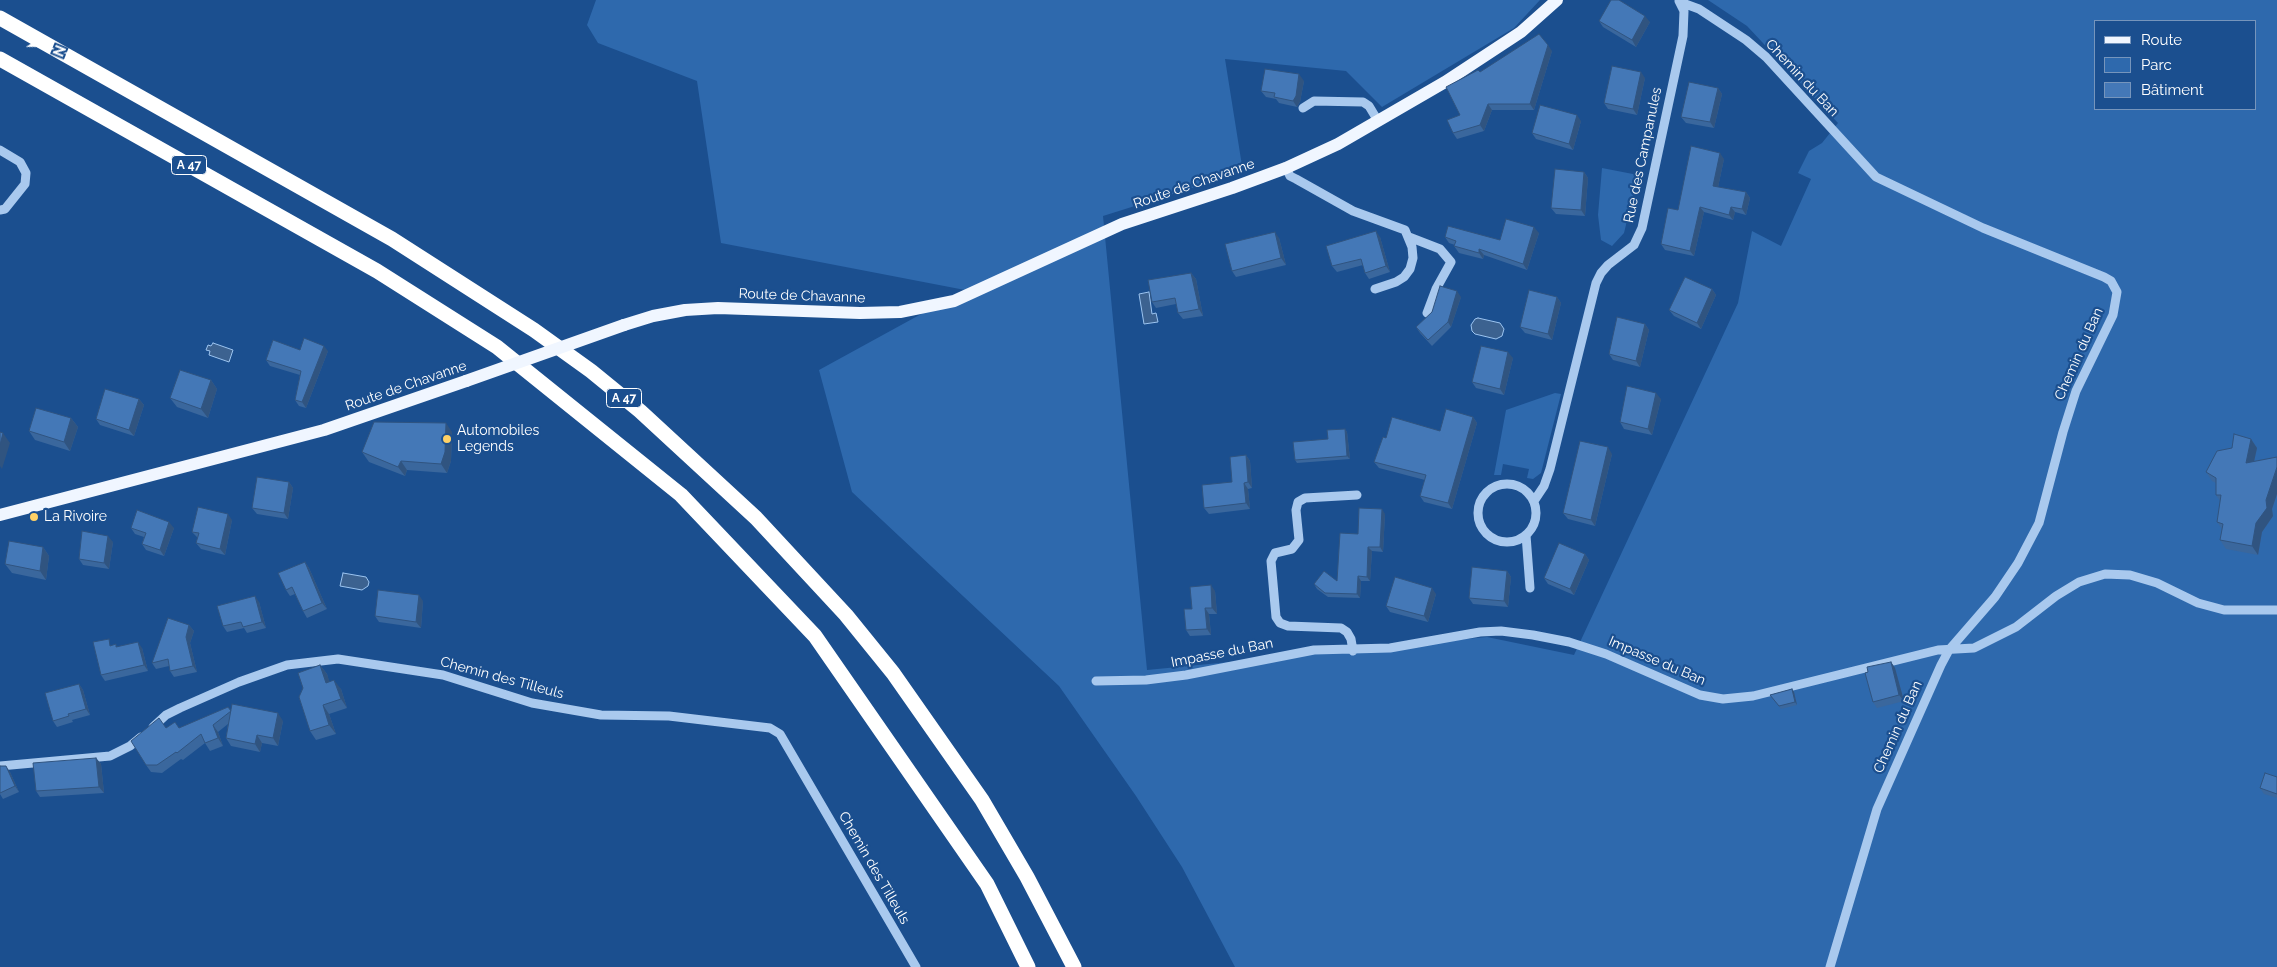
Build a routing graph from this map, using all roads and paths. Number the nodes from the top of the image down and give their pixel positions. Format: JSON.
{"nodes":[{"id":1,"x":1557,"y":0,"type":"edge"},
{"id":2,"x":1679,"y":1,"type":"edge"},
{"id":3,"x":0,"y":18,"type":"edge"},
{"id":4,"x":0,"y":59,"type":"edge"},
{"id":5,"x":1303,"y":108,"type":"dead end"},
{"id":6,"x":1378,"y":120,"type":"junction"},
{"id":7,"x":0,"y":150,"type":"edge"},
{"id":8,"x":1286,"y":168,"type":"junction"},
{"id":9,"x":0,"y":210,"type":"edge"},
{"id":10,"x":1409,"y":237,"type":"junction"},
{"id":11,"x":1375,"y":289,"type":"dead end"},
{"id":12,"x":1427,"y":313,"type":"dead end"},
{"id":13,"x":1357,"y":495,"type":"dead end"},
{"id":14,"x":1534,"y":501,"type":"junction"},
{"id":15,"x":0,"y":515,"type":"edge"},
{"id":16,"x":1526,"y":535,"type":"junction"},
{"id":17,"x":1530,"y":588,"type":"dead end"},
{"id":18,"x":2277,"y":610,"type":"edge"},
{"id":19,"x":1949,"y":650,"type":"junction"},
{"id":20,"x":1353,"y":651,"type":"junction"},
{"id":21,"x":1096,"y":681,"type":"dead end"},
{"id":22,"x":0,"y":766,"type":"edge"},
{"id":23,"x":916,"y":967,"type":"edge"},
{"id":24,"x":1028,"y":967,"type":"edge"},
{"id":25,"x":1074,"y":967,"type":"edge"},
{"id":26,"x":1830,"y":967,"type":"edge"}],
"edges":[{"from":1,"to":6,"type":"main road","name":"Route de Chavanne"},
{"from":2,"to":14,"type":"street","name":"Rue des Campanules"},
{"from":2,"to":19,"type":"street","name":"Chemin du Ban"},
{"from":3,"to":25,"type":"highway","number":"A 47"},
{"from":4,"to":24,"type":"highway","number":"A 47"},
{"from":5,"to":6,"type":"street"},
{"from":6,"to":8,"type":"main road","name":"Route de Chavanne"},
{"from":7,"to":9,"type":"street"},
{"from":8,"to":10,"type":"street"},
{"from":8,"to":15,"type":"main road","name":"Route de Chavanne","bridge":true},
{"from":10,"to":11,"type":"street"},
{"from":10,"to":12,"type":"street"},
{"from":13,"to":20,"type":"street","name":"Impasse du Ban"},
{"from":14,"to":16,"type":"street","name":"Rue des Campanules"},
{"from":14,"to":16,"type":"street"},
{"from":16,"to":17,"type":"street"},
{"from":18,"to":19,"type":"street","name":"Impasse du Ban"},
{"from":19,"to":20,"type":"street","name":"Impasse du Ban"},
{"from":19,"to":26,"type":"street","name":"Chemin du Ban"},
{"from":20,"to":21,"type":"street","name":"Impasse du Ban"},
{"from":22,"to":23,"type":"street","name":"Chemin des Tilleuls"}]}
